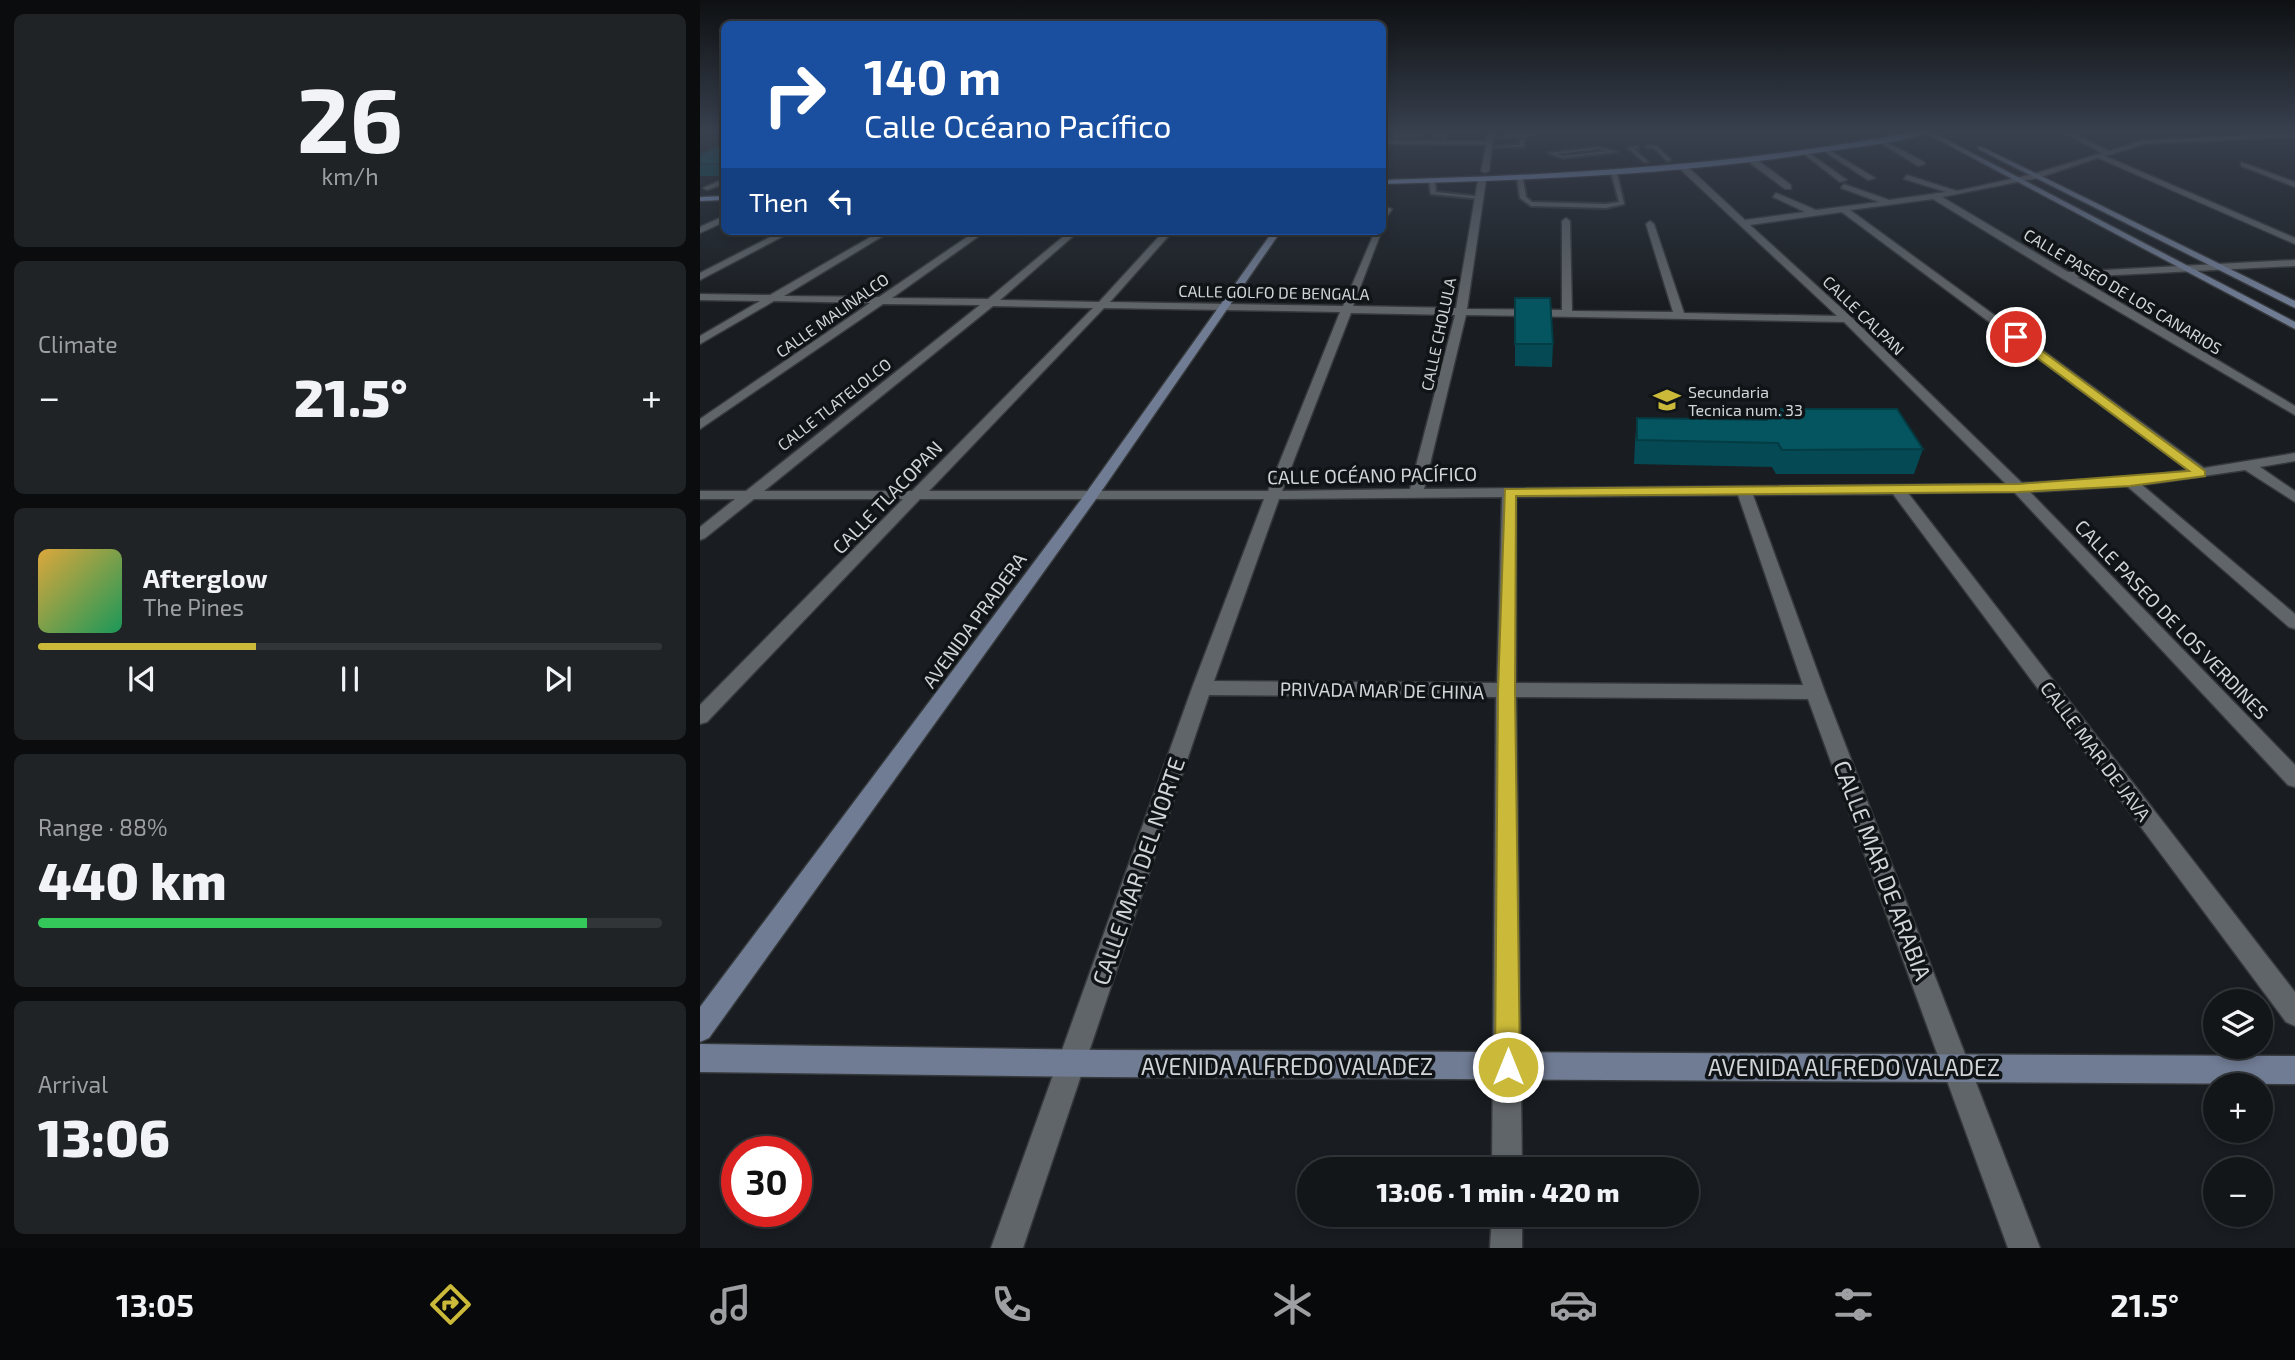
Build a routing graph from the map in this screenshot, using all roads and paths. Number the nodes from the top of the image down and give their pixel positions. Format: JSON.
{"nodes":[{"id":1,"x":1433,"y":189,"type":"edge"},
{"id":2,"x":1481,"y":189,"type":"edge"},
{"id":3,"x":1522,"y":189,"type":"edge"},
{"id":4,"x":1618,"y":189,"type":"edge"},
{"id":5,"x":1707,"y":189,"type":"edge"},
{"id":6,"x":1858,"y":189,"type":"edge"},
{"id":7,"x":1945,"y":189,"type":"edge"},
{"id":8,"x":1973,"y":189,"type":"edge"},
{"id":9,"x":2032,"y":189,"type":"edge"},
{"id":10,"x":2062,"y":189,"type":"edge"},
{"id":11,"x":2181,"y":189,"type":"edge"},
{"id":12,"x":1957,"y":193,"type":"junction"},
{"id":13,"x":1776,"y":195,"type":"dead end"},
{"id":14,"x":1480,"y":197,"type":"junction"},
{"id":15,"x":1936,"y":197,"type":"junction"},
{"id":16,"x":721,"y":198,"type":"edge"},
{"id":17,"x":700,"y":199,"type":"edge"},
{"id":18,"x":1892,"y":204,"type":"junction"},
{"id":19,"x":1388,"y":209,"type":"dead end"},
{"id":20,"x":1846,"y":211,"type":"junction"},
{"id":21,"x":1386,"y":213,"type":"edge"},
{"id":22,"x":1819,"y":214,"type":"junction"},
{"id":23,"x":721,"y":220,"type":"edge"},
{"id":24,"x":1566,"y":221,"type":"dead end"},
{"id":25,"x":1743,"y":223,"type":"junction"},
{"id":26,"x":1650,"y":224,"type":"dead end"},
{"id":27,"x":700,"y":230,"type":"edge"},
{"id":28,"x":781,"y":235,"type":"edge"},
{"id":29,"x":880,"y":235,"type":"edge"},
{"id":30,"x":976,"y":235,"type":"edge"},
{"id":31,"x":1069,"y":235,"type":"edge"},
{"id":32,"x":1165,"y":235,"type":"edge"},
{"id":33,"x":1274,"y":235,"type":"edge"},
{"id":34,"x":1377,"y":235,"type":"edge"},
{"id":35,"x":2295,"y":241,"type":"edge"},
{"id":36,"x":2295,"y":263,"type":"edge"},
{"id":37,"x":2218,"y":266,"type":"junction"},
{"id":38,"x":2184,"y":268,"type":"junction"},
{"id":39,"x":2063,"y":275,"type":"junction"},
{"id":40,"x":700,"y":277,"type":"edge"},
{"id":41,"x":700,"y":298,"type":"edge"},
{"id":42,"x":772,"y":299,"type":"junction"},
{"id":43,"x":881,"y":300,"type":"junction"},
{"id":44,"x":991,"y":302,"type":"junction"},
{"id":45,"x":1102,"y":304,"type":"junction"},
{"id":46,"x":2295,"y":305,"type":"edge"},
{"id":47,"x":1221,"y":307,"type":"junction"},
{"id":48,"x":1345,"y":310,"type":"junction"},
{"id":49,"x":1461,"y":312,"type":"junction"},
{"id":50,"x":1567,"y":313,"type":"junction"},
{"id":51,"x":1679,"y":315,"type":"junction"},
{"id":52,"x":1847,"y":319,"type":"junction"},
{"id":53,"x":2295,"y":326,"type":"edge"},
{"id":54,"x":700,"y":341,"type":"edge"},
{"id":55,"x":2295,"y":411,"type":"edge"},
{"id":56,"x":700,"y":425,"type":"edge"},
{"id":57,"x":2295,"y":457,"type":"edge"},
{"id":58,"x":2248,"y":465,"type":"junction"},
{"id":59,"x":2201,"y":474,"type":"junction"},
{"id":60,"x":2130,"y":482,"type":"junction"},
{"id":61,"x":2018,"y":488,"type":"junction"},
{"id":62,"x":1897,"y":489,"type":"junction"},
{"id":63,"x":1744,"y":490,"type":"junction"},
{"id":64,"x":1509,"y":492,"type":"junction"},
{"id":65,"x":1416,"y":493,"type":"junction"},
{"id":66,"x":700,"y":495,"type":"edge"},
{"id":67,"x":1271,"y":495,"type":"junction"},
{"id":68,"x":747,"y":496,"type":"junction"},
{"id":69,"x":1091,"y":496,"type":"junction"},
{"id":70,"x":913,"y":497,"type":"junction"},
{"id":71,"x":2295,"y":498,"type":"edge"},
{"id":72,"x":700,"y":535,"type":"edge"},
{"id":73,"x":2295,"y":623,"type":"edge"},
{"id":74,"x":1201,"y":688,"type":"junction"},
{"id":75,"x":1506,"y":691,"type":"junction"},
{"id":76,"x":1815,"y":692,"type":"junction"},
{"id":77,"x":700,"y":717,"type":"edge"},
{"id":78,"x":2295,"y":779,"type":"edge"},
{"id":79,"x":2295,"y":1013,"type":"edge"},
{"id":80,"x":700,"y":1029,"type":"edge"},
{"id":81,"x":700,"y":1058,"type":"edge"},
{"id":82,"x":1070,"y":1065,"type":"junction"},
{"id":83,"x":1508,"y":1067,"type":"junction"},
{"id":84,"x":1958,"y":1067,"type":"junction"},
{"id":85,"x":2295,"y":1070,"type":"edge"},
{"id":86,"x":1507,"y":1157,"type":"edge"},
{"id":87,"x":1507,"y":1227,"type":"edge"},
{"id":88,"x":1007,"y":1248,"type":"edge"},
{"id":89,"x":1506,"y":1248,"type":"edge"},
{"id":90,"x":2024,"y":1248,"type":"edge"}],
"edges":[{"from":1,"to":14,"type":"lane"},
{"from":2,"to":14,"type":"street","name":"CALLE CHOLULA"},
{"from":3,"to":4,"type":"lane"},
{"from":5,"to":25,"type":"street","name":"CALLE CALPAN"},
{"from":6,"to":18,"type":"street"},
{"from":7,"to":12,"type":"street"},
{"from":8,"to":12,"type":"street"},
{"from":9,"to":38,"type":"street"},
{"from":10,"to":37,"type":"street"},
{"from":11,"to":35,"type":"street"},
{"from":12,"to":15,"type":"street"},
{"from":13,"to":22,"type":"street"},
{"from":14,"to":49,"type":"street","name":"CALLE CHOLULA"},
{"from":15,"to":18,"type":"street"},
{"from":15,"to":39,"type":"street","name":"CALLE PASEO DE LOS CANARIOS"},
{"from":16,"to":17,"type":"main road"},
{"from":18,"to":20,"type":"street"},
{"from":19,"to":21,"type":"street"},
{"from":20,"to":22,"type":"street"},
{"from":20,"to":59,"type":"street"},
{"from":22,"to":25,"type":"street"},
{"from":23,"to":27,"type":"street"},
{"from":24,"to":50,"type":"street"},
{"from":25,"to":52,"type":"street","name":"CALLE CALPAN"},
{"from":26,"to":51,"type":"street"},
{"from":28,"to":40,"type":"street"},
{"from":29,"to":42,"type":"street"},
{"from":30,"to":43,"type":"street","name":"CALLE MALINALCO"},
{"from":31,"to":44,"type":"street","name":"CALLE TLATELOLCO"},
{"from":32,"to":45,"type":"street","name":"CALLE TLACOPAN"},
{"from":33,"to":47,"type":"street","name":"AVENIDA PRADERA"},
{"from":34,"to":48,"type":"street","name":"CALLE MAR DEL NORTE"},
{"from":36,"to":37,"type":"street"},
{"from":37,"to":38,"type":"street"},
{"from":37,"to":46,"type":"street"},
{"from":38,"to":39,"type":"street"},
{"from":38,"to":53,"type":"street"},
{"from":39,"to":55,"type":"street","name":"CALLE PASEO DE LOS CANARIOS"},
{"from":41,"to":42,"type":"street","name":"CALLE GOLFO DE BENGALA"},
{"from":42,"to":43,"type":"street","name":"CALLE GOLFO DE BENGALA"},
{"from":42,"to":54,"type":"street"},
{"from":43,"to":44,"type":"street","name":"CALLE GOLFO DE BENGALA"},
{"from":43,"to":56,"type":"street","name":"CALLE MALINALCO"},
{"from":44,"to":45,"type":"street","name":"CALLE GOLFO DE BENGALA"},
{"from":44,"to":68,"type":"street","name":"CALLE TLATELOLCO"},
{"from":45,"to":47,"type":"street","name":"CALLE GOLFO DE BENGALA"},
{"from":45,"to":70,"type":"street","name":"CALLE TLACOPAN"},
{"from":47,"to":48,"type":"street","name":"CALLE GOLFO DE BENGALA"},
{"from":47,"to":69,"type":"street","name":"AVENIDA PRADERA"},
{"from":48,"to":49,"type":"street","name":"CALLE GOLFO DE BENGALA"},
{"from":48,"to":67,"type":"street","name":"CALLE MAR DEL NORTE"},
{"from":49,"to":50,"type":"street","name":"CALLE GOLFO DE BENGALA"},
{"from":49,"to":65,"type":"street","name":"CALLE CHOLULA"},
{"from":50,"to":51,"type":"street","name":"CALLE GOLFO DE BENGALA"},
{"from":51,"to":52,"type":"street","name":"CALLE GOLFO DE BENGALA"},
{"from":52,"to":61,"type":"street","name":"CALLE CALPAN"},
{"from":57,"to":58,"type":"street","name":"CALLE OCÉANO PACÍFICO"},
{"from":58,"to":59,"type":"street","name":"CALLE OCÉANO PACÍFICO"},
{"from":58,"to":71,"type":"street"},
{"from":59,"to":60,"type":"street","name":"CALLE OCÉANO PACÍFICO"},
{"from":60,"to":61,"type":"street","name":"CALLE OCÉANO PACÍFICO"},
{"from":60,"to":73,"type":"street"},
{"from":61,"to":62,"type":"street","name":"CALLE OCÉANO PACÍFICO"},
{"from":61,"to":78,"type":"street","name":"CALLE PASEO DE LOS VERDINES"},
{"from":62,"to":63,"type":"street","name":"CALLE OCÉANO PACÍFICO"},
{"from":62,"to":79,"type":"street","name":"CALLE MAR DE JAVA"},
{"from":63,"to":64,"type":"street","name":"CALLE OCÉANO PACÍFICO"},
{"from":63,"to":76,"type":"street","name":"CALLE MAR DE ARABIA"},
{"from":64,"to":65,"type":"street","name":"CALLE OCÉANO PACÍFICO"},
{"from":64,"to":75,"type":"street"},
{"from":65,"to":67,"type":"street","name":"CALLE OCÉANO PACÍFICO"},
{"from":66,"to":68,"type":"street","name":"CALLE OCÉANO PACÍFICO"},
{"from":67,"to":69,"type":"street","name":"CALLE OCÉANO PACÍFICO"},
{"from":67,"to":74,"type":"street","name":"CALLE MAR DEL NORTE"},
{"from":68,"to":70,"type":"street","name":"CALLE OCÉANO PACÍFICO"},
{"from":68,"to":72,"type":"street","name":"CALLE TLATELOLCO"},
{"from":69,"to":70,"type":"street","name":"CALLE OCÉANO PACÍFICO"},
{"from":69,"to":80,"type":"street","name":"AVENIDA PRADERA"},
{"from":70,"to":77,"type":"street","name":"CALLE TLACOPAN"},
{"from":74,"to":75,"type":"street","name":"PRIVADA MAR DE CHINA"},
{"from":74,"to":82,"type":"street","name":"CALLE MAR DEL NORTE"},
{"from":75,"to":76,"type":"street","name":"PRIVADA MAR DE CHINA"},
{"from":75,"to":83,"type":"street"},
{"from":76,"to":84,"type":"street","name":"CALLE MAR DE ARABIA"},
{"from":81,"to":82,"type":"street","name":"AVENIDA ALFREDO VALADEZ"},
{"from":82,"to":83,"type":"street","name":"AVENIDA ALFREDO VALADEZ"},
{"from":82,"to":88,"type":"street","name":"CALLE MAR DEL NORTE"},
{"from":83,"to":84,"type":"street","name":"AVENIDA ALFREDO VALADEZ"},
{"from":83,"to":86,"type":"street"},
{"from":84,"to":85,"type":"street","name":"AVENIDA ALFREDO VALADEZ"},
{"from":84,"to":90,"type":"street","name":"CALLE MAR DE ARABIA"},
{"from":87,"to":89,"type":"street"}]}
